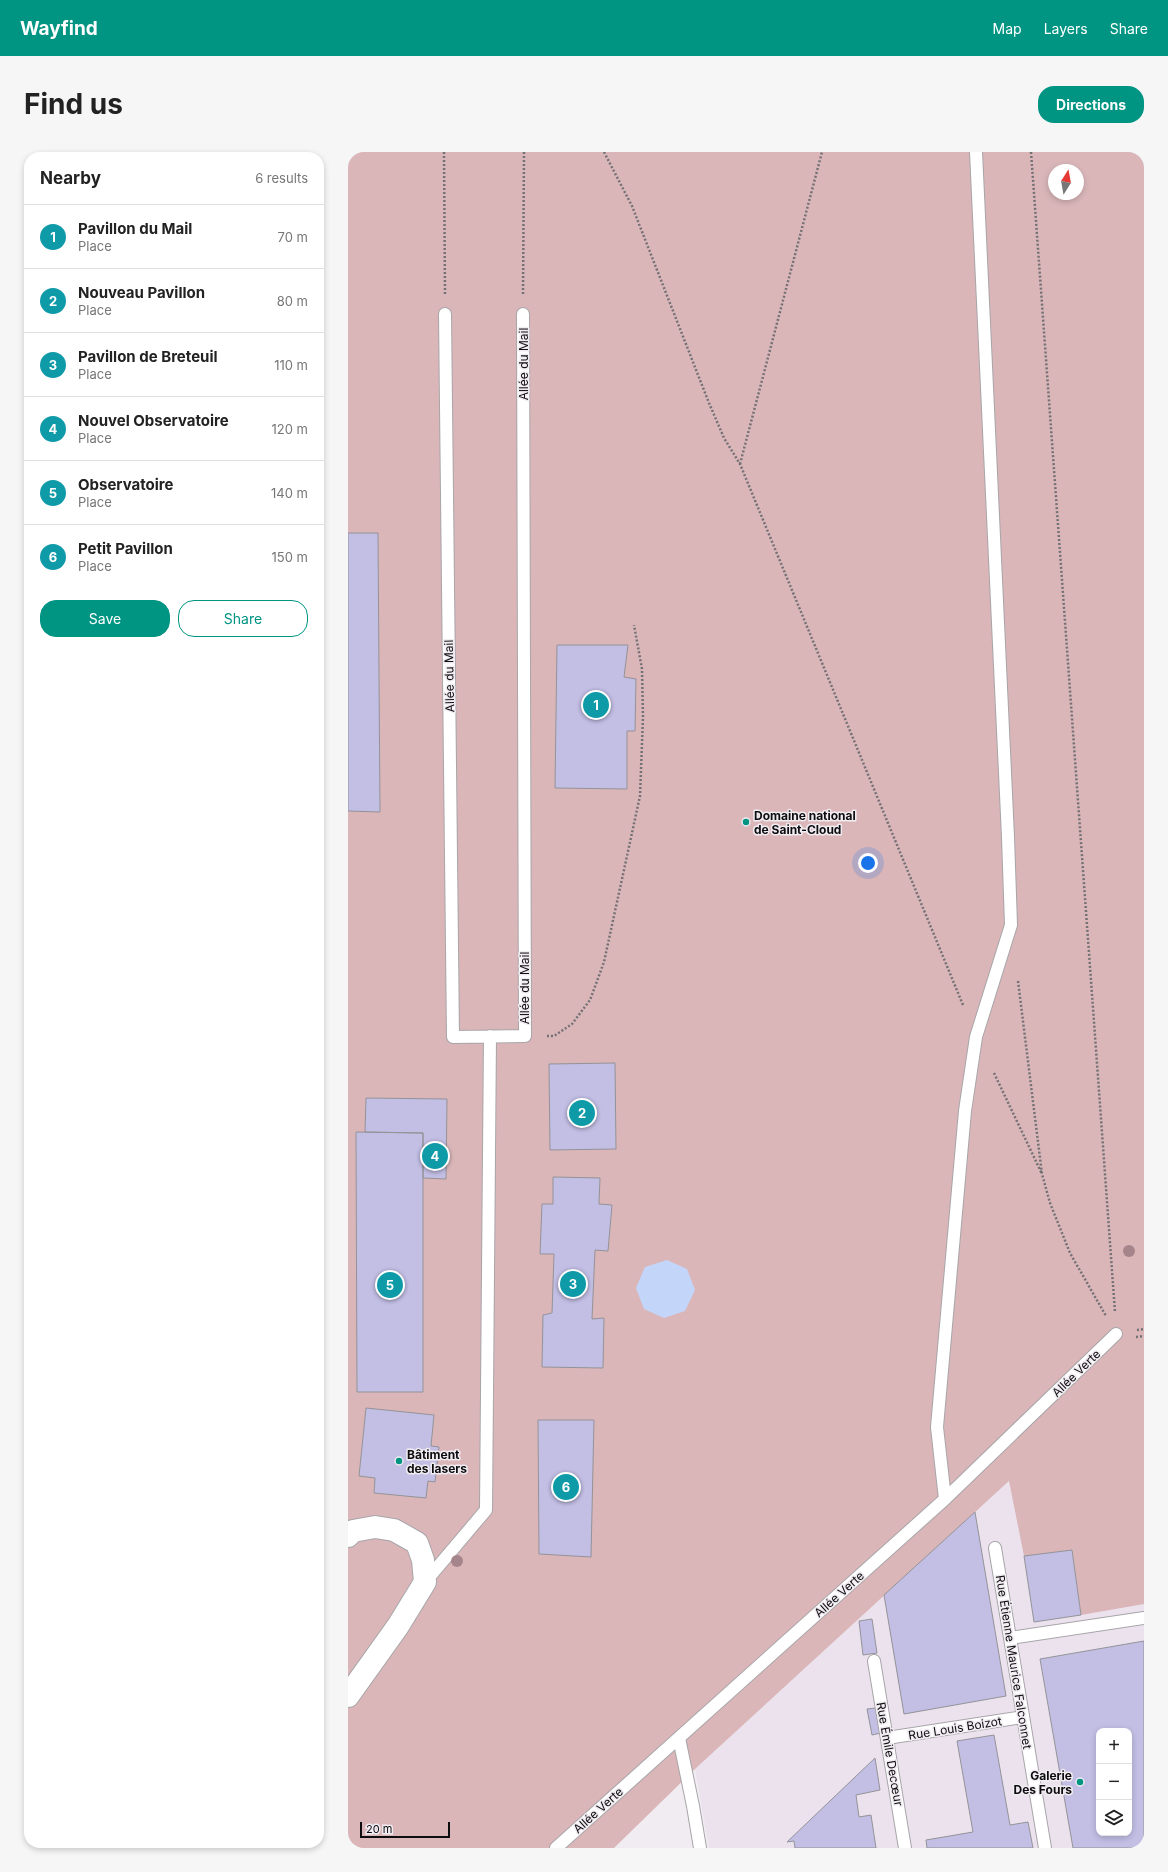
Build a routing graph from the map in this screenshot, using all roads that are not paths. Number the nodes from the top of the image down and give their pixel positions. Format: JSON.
{"nodes":[{"id":1,"x":976,"y":152,"type":"edge"},
{"id":2,"x":445,"y":314,"type":"road end"},
{"id":3,"x":523,"y":314,"type":"road end"},
{"id":4,"x":490,"y":1036,"type":"junction"},
{"id":5,"x":1116,"y":1334,"type":"road end"},
{"id":6,"x":945,"y":1499,"type":"junction"},
{"id":7,"x":348,"y":1536,"type":"edge"},
{"id":8,"x":995,"y":1548,"type":"dead end"},
{"id":9,"x":424,"y":1582,"type":"junction"},
{"id":10,"x":1144,"y":1618,"type":"edge"},
{"id":11,"x":1010,"y":1638,"type":"junction"},
{"id":12,"x":874,"y":1660,"type":"dead end"},
{"id":13,"x":348,"y":1696,"type":"edge"},
{"id":14,"x":1023,"y":1717,"type":"junction"},
{"id":15,"x":678,"y":1738,"type":"junction"},
{"id":16,"x":887,"y":1738,"type":"junction"},
{"id":17,"x":556,"y":1848,"type":"edge"},
{"id":18,"x":700,"y":1848,"type":"edge"},
{"id":19,"x":905,"y":1848,"type":"edge"},
{"id":20,"x":1045,"y":1848,"type":"edge"}],
"edges":[{"from":1,"to":6,"type":"lane"},
{"from":2,"to":4,"type":"lane","name":"Allée du Mail"},
{"from":3,"to":4,"type":"lane","name":"Allée du Mail"},
{"from":4,"to":9,"type":"lane"},
{"from":5,"to":6,"type":"lane","name":"Allée Verte"},
{"from":6,"to":15,"type":"lane","name":"Allée Verte"},
{"from":7,"to":9,"type":"street"},
{"from":8,"to":11,"type":"lane","name":"Rue Étienne Maurice Falconnet"},
{"from":9,"to":13,"type":"street"},
{"from":10,"to":11,"type":"lane"},
{"from":11,"to":14,"type":"lane","name":"Rue Étienne Maurice Falconnet"},
{"from":12,"to":16,"type":"lane","name":"Rue Émile Decœur"},
{"from":14,"to":16,"type":"lane","name":"Rue Louis Boizot"},
{"from":14,"to":20,"type":"lane","name":"Rue Étienne Maurice Falconnet"},
{"from":15,"to":17,"type":"lane","name":"Allée Verte"},
{"from":15,"to":18,"type":"lane"},
{"from":16,"to":19,"type":"lane","name":"Rue Émile Decœur"}]}
